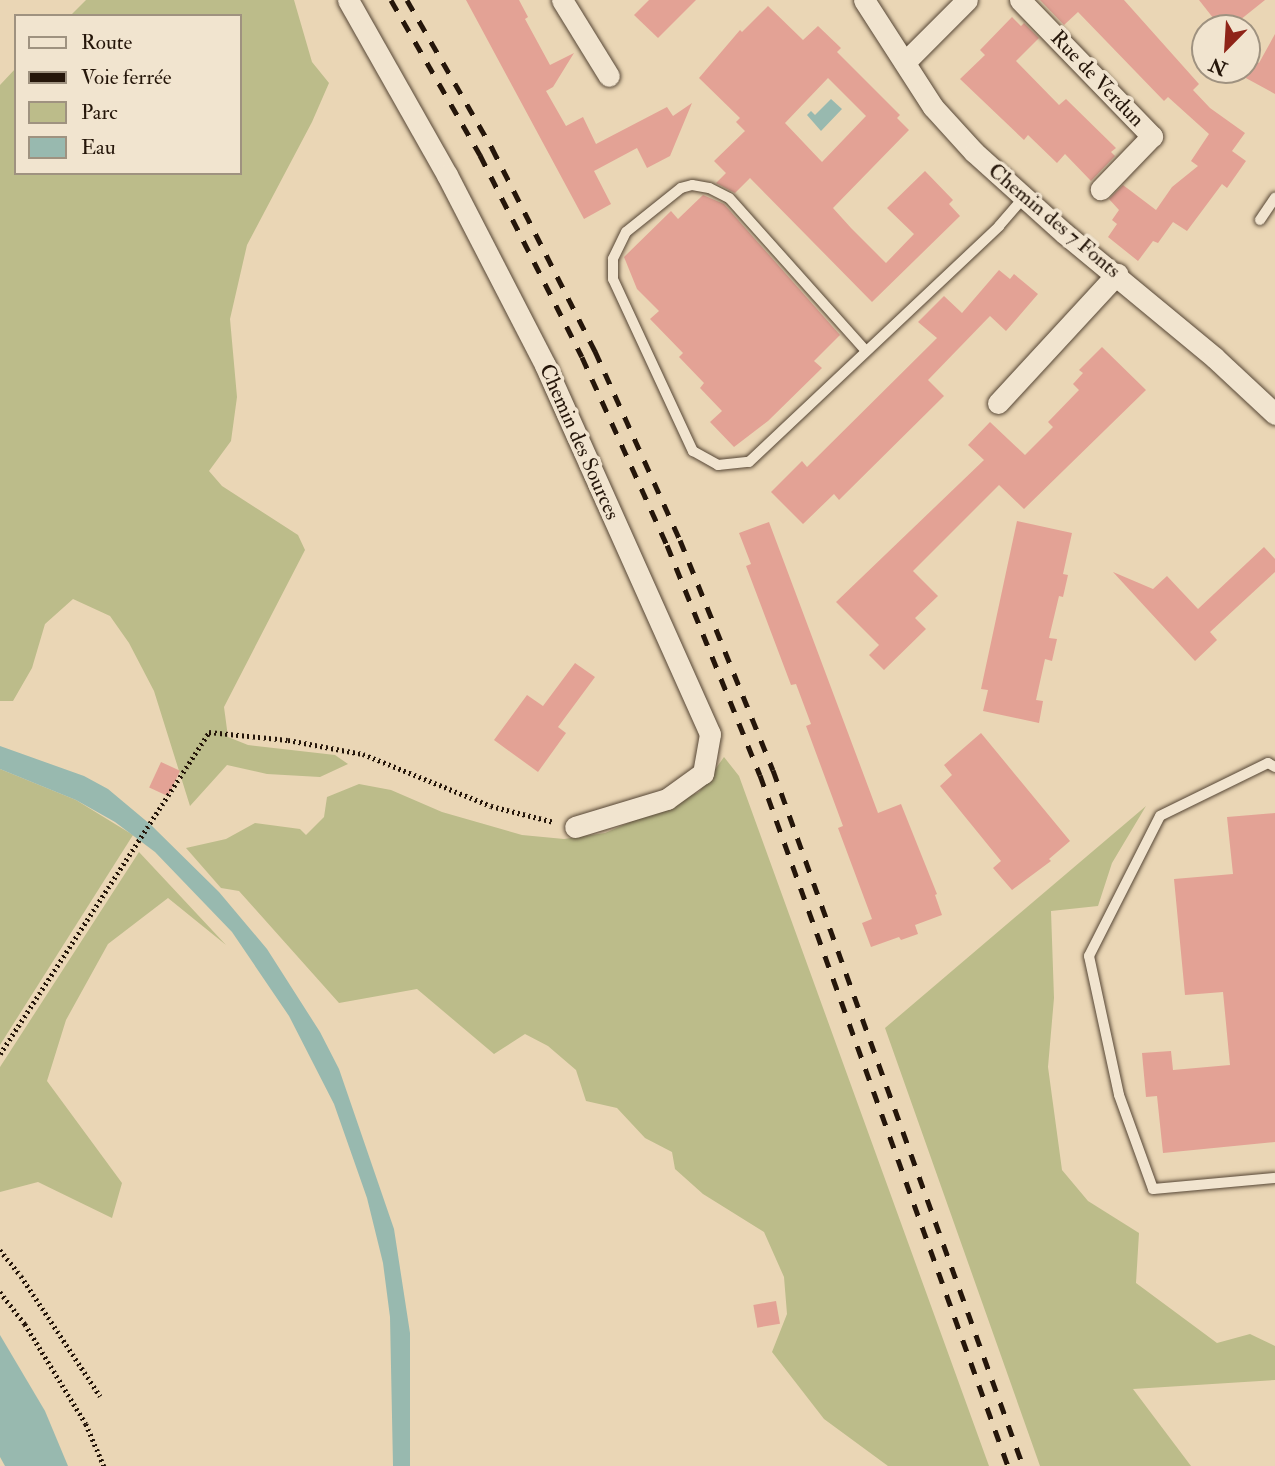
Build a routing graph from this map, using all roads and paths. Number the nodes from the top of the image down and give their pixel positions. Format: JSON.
{"nodes":[{"id":1,"x":348,"y":0,"type":"edge"},
{"id":2,"x":562,"y":0,"type":"edge"},
{"id":3,"x":864,"y":0,"type":"edge"},
{"id":4,"x":967,"y":0,"type":"edge"},
{"id":5,"x":1020,"y":0,"type":"edge"},
{"id":6,"x":905,"y":61,"type":"junction"},
{"id":7,"x":608,"y":76,"type":"dead end"},
{"id":8,"x":1101,"y":189,"type":"dead end"},
{"id":9,"x":1024,"y":197,"type":"junction"},
{"id":10,"x":1275,"y":198,"type":"edge"},
{"id":11,"x":1260,"y":220,"type":"dead end"},
{"id":12,"x":1116,"y":274,"type":"junction"},
{"id":13,"x":866,"y":351,"type":"junction"},
{"id":14,"x":998,"y":403,"type":"dead end"},
{"id":15,"x":1275,"y":414,"type":"edge"},
{"id":16,"x":1275,"y":767,"type":"edge"},
{"id":17,"x":575,"y":827,"type":"joint"},
{"id":18,"x":0,"y":1054,"type":"edge"},
{"id":19,"x":1275,"y":1178,"type":"edge"},
{"id":20,"x":0,"y":1250,"type":"edge"},
{"id":21,"x":0,"y":1292,"type":"edge"},
{"id":22,"x":100,"y":1396,"type":"dead end"},
{"id":23,"x":104,"y":1466,"type":"edge"}],
"edges":[{"from":1,"to":17,"type":"street","name":"Chemin des Sources"},
{"from":2,"to":7,"type":"street"},
{"from":3,"to":6,"type":"street","name":"Chemin des 7 Fonts"},
{"from":4,"to":6,"type":"street"},
{"from":5,"to":8,"type":"street","name":"Rue de Verdun"},
{"from":6,"to":9,"type":"street","name":"Chemin des 7 Fonts"},
{"from":9,"to":12,"type":"street","name":"Chemin des 7 Fonts"},
{"from":9,"to":13,"type":"lane"},
{"from":10,"to":11,"type":"lane"},
{"from":12,"to":14,"type":"street"},
{"from":12,"to":15,"type":"street","name":"Chemin des 7 Fonts"},
{"from":13,"to":13,"type":"lane"},
{"from":16,"to":19,"type":"lane"},
{"from":17,"to":18,"type":"path"},
{"from":20,"to":22,"type":"path"},
{"from":21,"to":23,"type":"path"}]}
